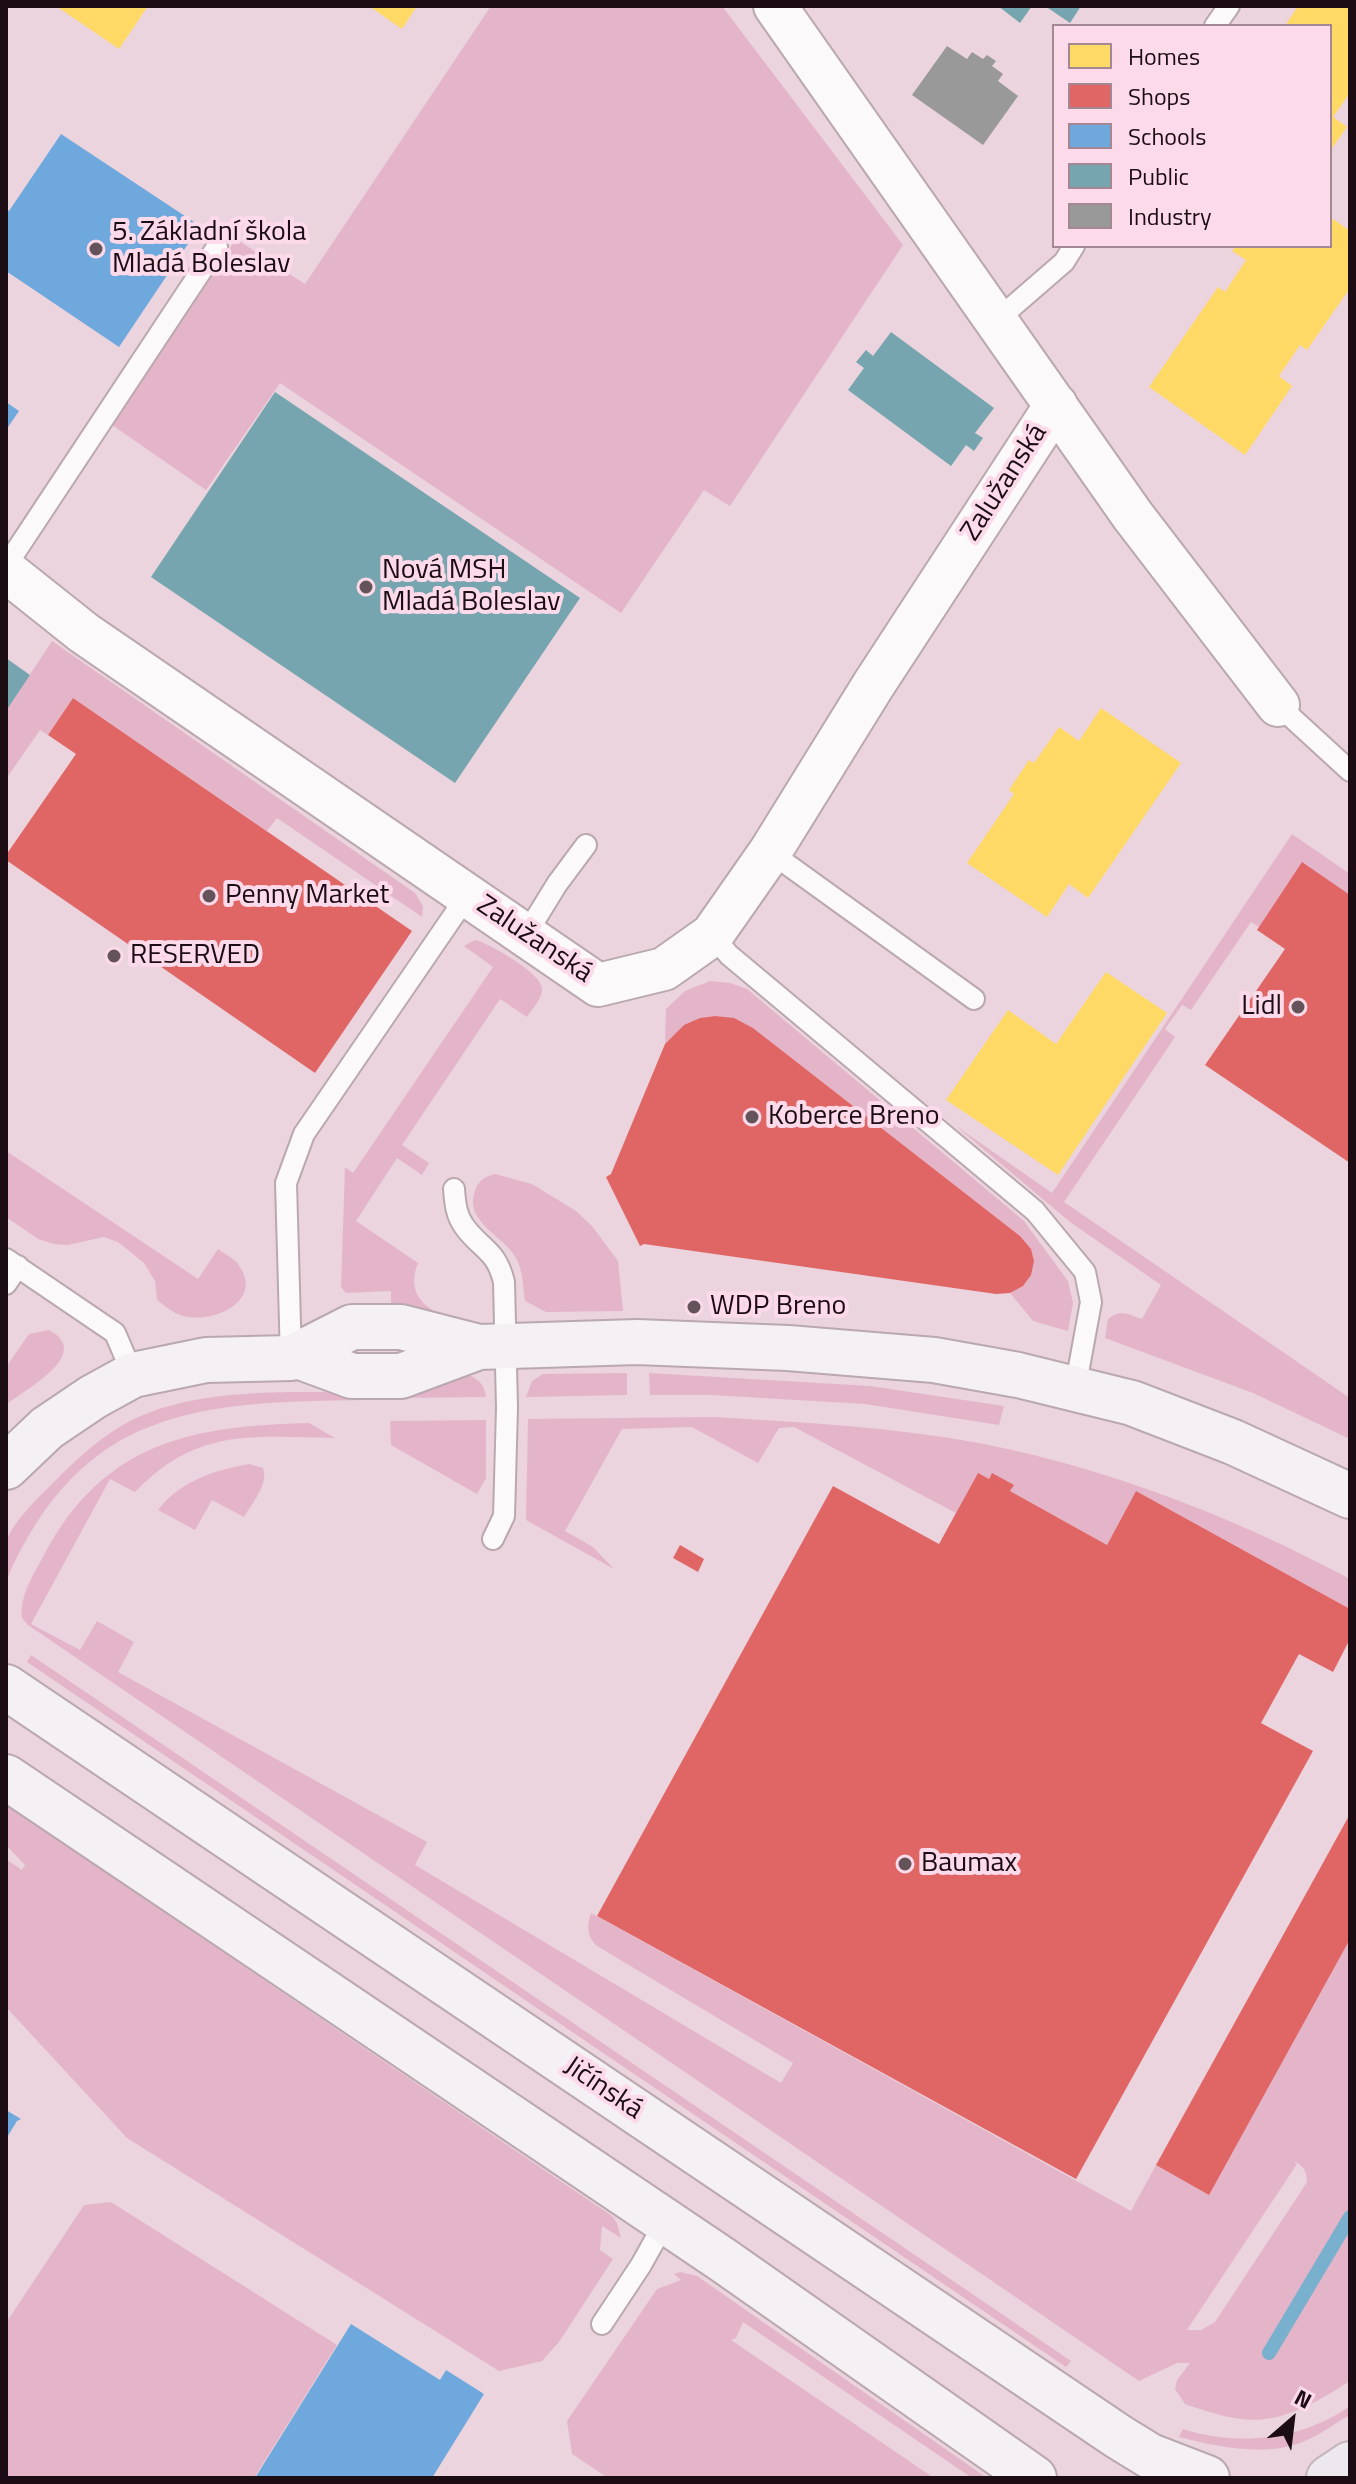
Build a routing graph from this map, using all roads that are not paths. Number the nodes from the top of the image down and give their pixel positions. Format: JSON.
{"nodes":[{"id":1,"x":775,"y":6,"type":"edge"},
{"id":2,"x":1229,"y":6,"type":"edge"},
{"id":3,"x":1216,"y":24,"type":"edge"},
{"id":4,"x":217,"y":247,"type":"dead end"},
{"id":5,"x":1073,"y":248,"type":"edge"},
{"id":6,"x":997,"y":320,"type":"junction"},
{"id":7,"x":1056,"y":405,"type":"junction"},
{"id":8,"x":6,"y":569,"type":"edge"},
{"id":9,"x":1278,"y":705,"type":"joint"},
{"id":10,"x":1350,"y":771,"type":"edge"},
{"id":11,"x":586,"y":845,"type":"dead end"},
{"id":12,"x":770,"y":852,"type":"junction"},
{"id":13,"x":467,"y":896,"type":"junction"},
{"id":14,"x":712,"y":935,"type":"junction"},
{"id":15,"x":525,"y":936,"type":"junction"},
{"id":16,"x":974,"y":999,"type":"dead end"},
{"id":17,"x":454,"y":1189,"type":"dead end"},
{"id":18,"x":12,"y":1262,"type":"edge"},
{"id":19,"x":6,"y":1284,"type":"edge"},
{"id":20,"x":492,"y":1347,"type":"junction"},
{"id":21,"x":295,"y":1357,"type":"junction"},
{"id":22,"x":133,"y":1375,"type":"junction"},
{"id":23,"x":1075,"y":1389,"type":"junction"},
{"id":24,"x":6,"y":1467,"type":"edge"},
{"id":25,"x":1350,"y":1496,"type":"edge"},
{"id":26,"x":493,"y":1539,"type":"dead end"},
{"id":27,"x":6,"y":1687,"type":"edge"},
{"id":28,"x":6,"y":1777,"type":"edge"},
{"id":29,"x":665,"y":2222,"type":"junction"},
{"id":30,"x":602,"y":2324,"type":"dead end"},
{"id":31,"x":1034,"y":2478,"type":"edge"},
{"id":32,"x":1207,"y":2478,"type":"edge"}],
"edges":[{"from":1,"to":6,"type":"street","name":"Zalužanská"},
{"from":2,"to":3,"type":"lane"},
{"from":4,"to":8,"type":"lane"},
{"from":5,"to":6,"type":"lane"},
{"from":6,"to":7,"type":"street","name":"Zalužanská"},
{"from":7,"to":9,"type":"street","name":"Zalužanská"},
{"from":7,"to":12,"type":"street","name":"Zalužanská"},
{"from":8,"to":13,"type":"street","name":"Zalužanská"},
{"from":9,"to":10,"type":"lane"},
{"from":11,"to":15,"type":"lane"},
{"from":12,"to":14,"type":"street","name":"Zalužanská"},
{"from":12,"to":16,"type":"lane"},
{"from":13,"to":15,"type":"street","name":"Zalužanská"},
{"from":13,"to":21,"type":"lane"},
{"from":14,"to":15,"type":"street","name":"Zalužanská"},
{"from":14,"to":23,"type":"lane"},
{"from":17,"to":20,"type":"lane"},
{"from":18,"to":19,"type":"lane"},
{"from":18,"to":22,"type":"lane"},
{"from":20,"to":21,"type":"street"},
{"from":20,"to":23,"type":"street"},
{"from":20,"to":26,"type":"lane"},
{"from":21,"to":22,"type":"street"},
{"from":22,"to":24,"type":"street"},
{"from":23,"to":25,"type":"street"},
{"from":27,"to":32,"type":"street","name":"Jičínská"},
{"from":28,"to":29,"type":"street"},
{"from":29,"to":30,"type":"lane"},
{"from":29,"to":31,"type":"street"}]}
